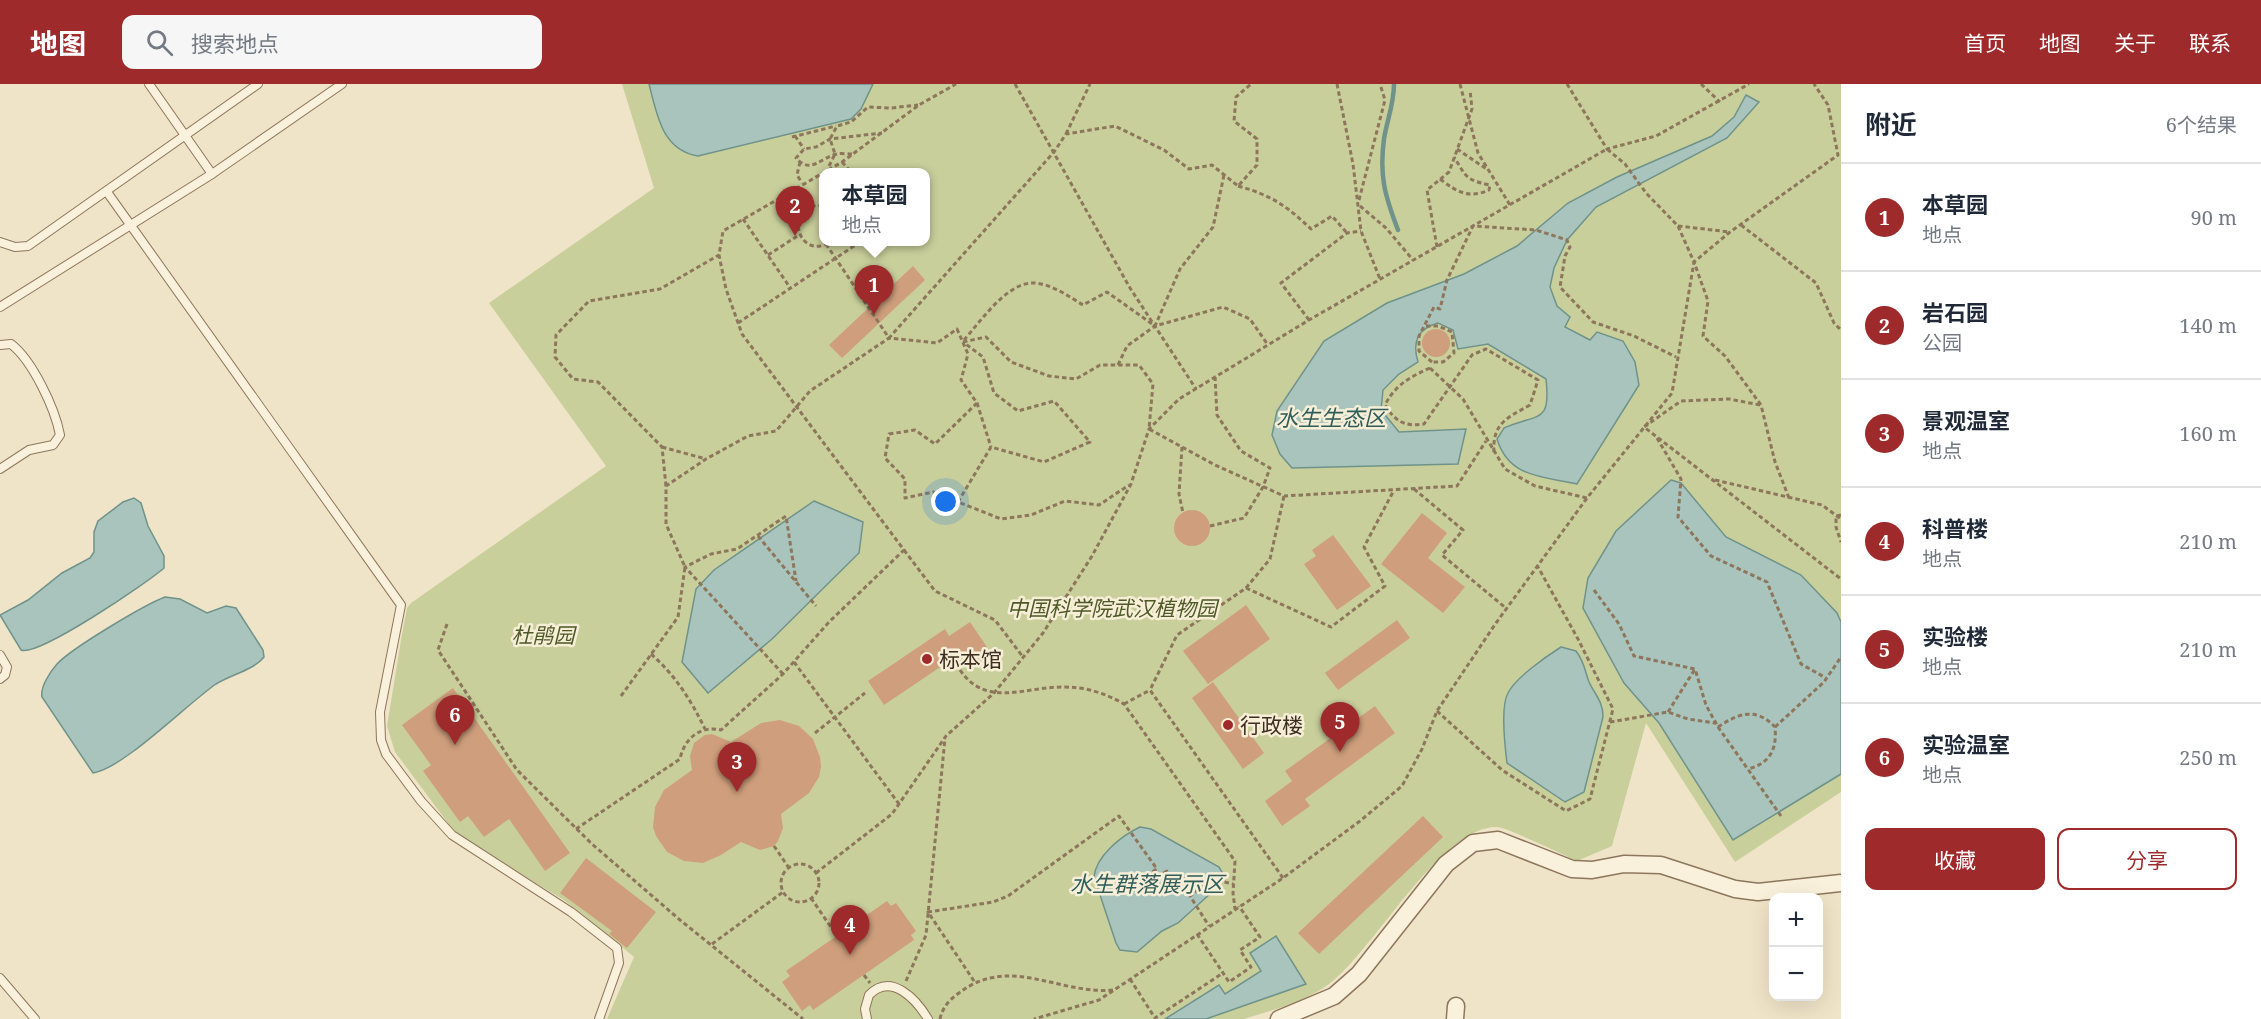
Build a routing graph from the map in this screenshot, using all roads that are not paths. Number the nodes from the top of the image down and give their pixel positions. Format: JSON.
{"nodes":[{"id":1,"x":148,"y":84,"type":"edge"},
{"id":2,"x":258,"y":84,"type":"edge"},
{"id":3,"x":342,"y":84,"type":"edge"},
{"id":4,"x":185,"y":136,"type":"junction"},
{"id":5,"x":212,"y":174,"type":"junction"},
{"id":6,"x":107,"y":192,"type":"junction"},
{"id":7,"x":130,"y":227,"type":"junction"},
{"id":8,"x":0,"y":242,"type":"edge"},
{"id":9,"x":0,"y":307,"type":"edge"},
{"id":10,"x":0,"y":345,"type":"edge"},
{"id":11,"x":0,"y":469,"type":"edge"},
{"id":12,"x":0,"y":655,"type":"edge"},
{"id":13,"x":0,"y":679,"type":"edge"},
{"id":14,"x":1841,"y":883,"type":"edge"},
{"id":15,"x":0,"y":978,"type":"edge"},
{"id":16,"x":35,"y":1019,"type":"edge"},
{"id":17,"x":599,"y":1019,"type":"edge"},
{"id":18,"x":867,"y":1019,"type":"edge"},
{"id":19,"x":928,"y":1019,"type":"edge"},
{"id":20,"x":1279,"y":1019,"type":"edge"}],
"edges":[{"from":1,"to":4,"type":"lane"},
{"from":2,"to":4,"type":"lane"},
{"from":3,"to":5,"type":"lane"},
{"from":4,"to":5,"type":"lane"},
{"from":4,"to":6,"type":"lane"},
{"from":5,"to":7,"type":"lane"},
{"from":6,"to":7,"type":"lane"},
{"from":6,"to":8,"type":"lane"},
{"from":7,"to":9,"type":"lane"},
{"from":7,"to":17,"type":"lane"},
{"from":10,"to":11,"type":"lane"},
{"from":12,"to":13,"type":"lane"},
{"from":14,"to":20,"type":"street"},
{"from":15,"to":16,"type":"lane"},
{"from":18,"to":19,"type":"lane"}]}
